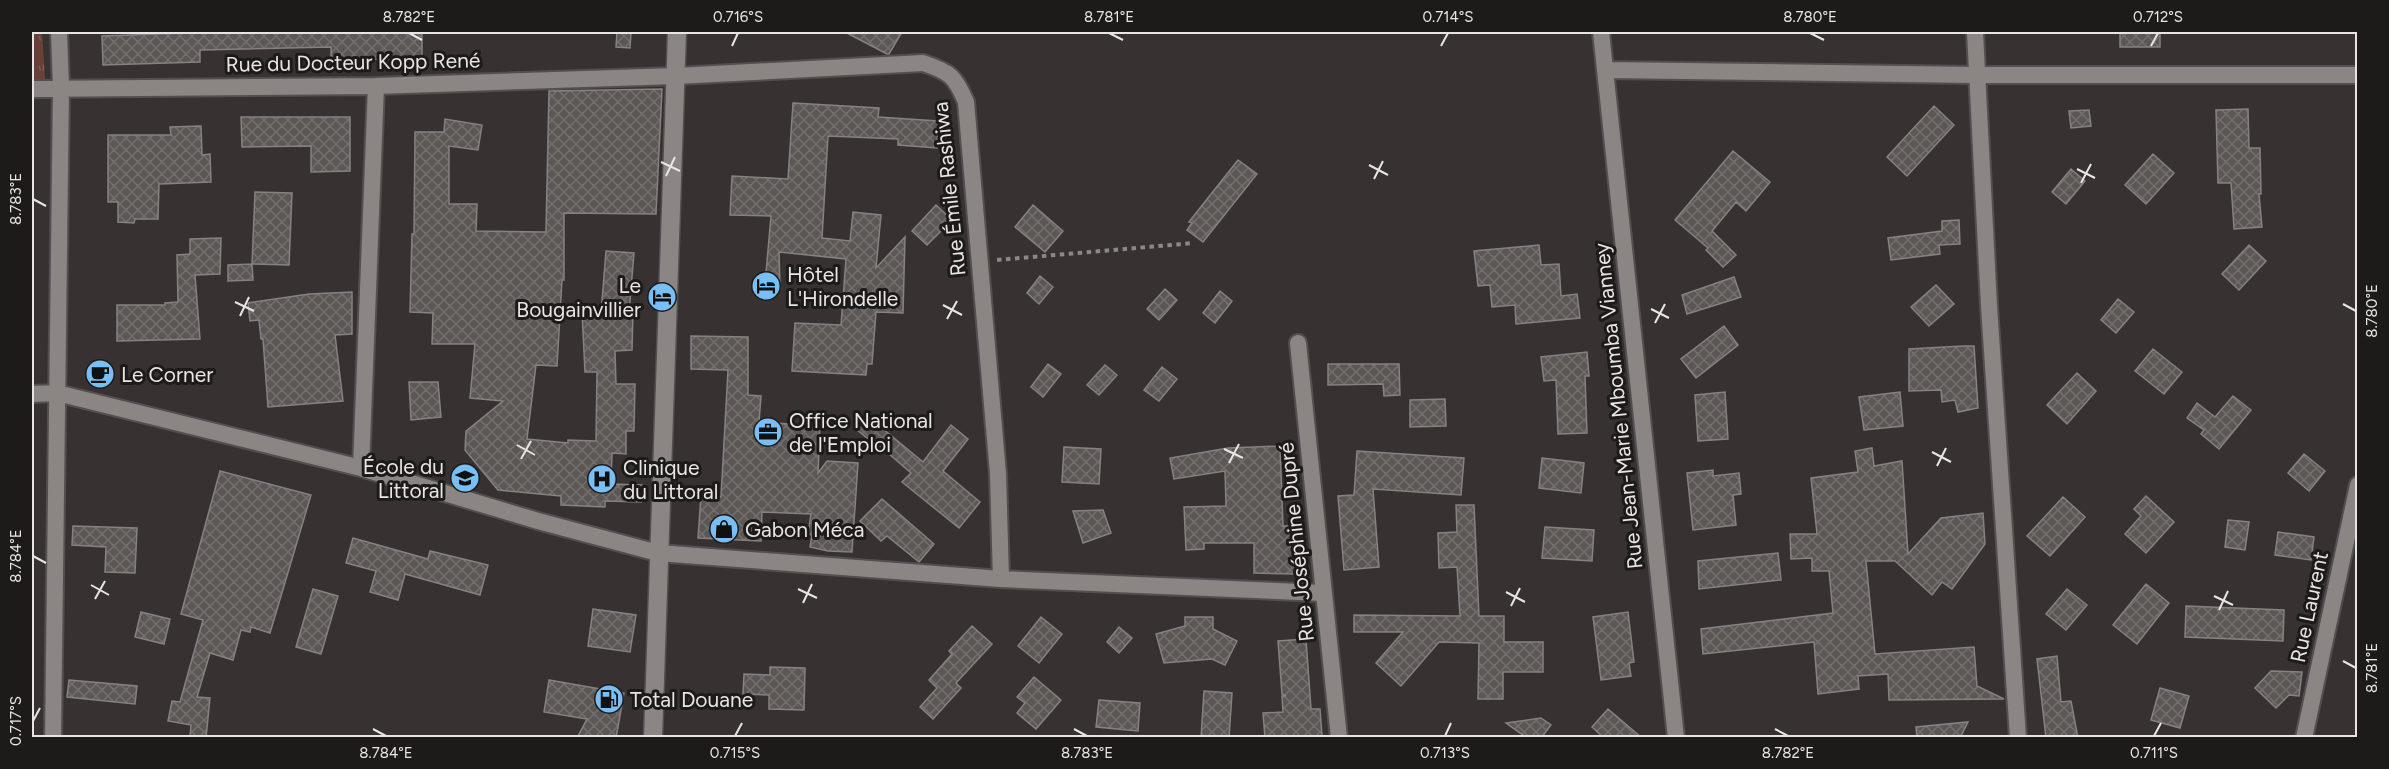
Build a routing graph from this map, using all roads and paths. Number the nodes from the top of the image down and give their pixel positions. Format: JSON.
{"nodes":[{"id":1,"x":59,"y":32,"type":"edge"},
{"id":2,"x":677,"y":32,"type":"edge"},
{"id":3,"x":1601,"y":32,"type":"edge"},
{"id":4,"x":1975,"y":32,"type":"edge"},
{"id":5,"x":1606,"y":70,"type":"junction"},
{"id":6,"x":1976,"y":75,"type":"junction"},
{"id":7,"x":2358,"y":75,"type":"edge"},
{"id":8,"x":676,"y":76,"type":"junction"},
{"id":9,"x":376,"y":86,"type":"junction"},
{"id":10,"x":61,"y":88,"type":"junction"},
{"id":11,"x":32,"y":89,"type":"edge"},
{"id":12,"x":1194,"y":243,"type":"dead end"},
{"id":13,"x":979,"y":262,"type":"junction"},
{"id":14,"x":1298,"y":343,"type":"dead end"},
{"id":15,"x":57,"y":393,"type":"junction"},
{"id":16,"x":32,"y":394,"type":"edge"},
{"id":17,"x":361,"y":468,"type":"junction"},
{"id":18,"x":2358,"y":485,"type":"edge"},
{"id":19,"x":2351,"y":548,"type":"edge"},
{"id":20,"x":658,"y":553,"type":"junction"},
{"id":21,"x":1001,"y":579,"type":"junction"},
{"id":22,"x":1323,"y":593,"type":"junction"},
{"id":23,"x":53,"y":738,"type":"edge"},
{"id":24,"x":653,"y":738,"type":"edge"},
{"id":25,"x":1339,"y":738,"type":"edge"},
{"id":26,"x":1676,"y":738,"type":"edge"},
{"id":27,"x":2018,"y":738,"type":"edge"},
{"id":28,"x":2304,"y":738,"type":"edge"}],
"edges":[{"from":1,"to":10,"type":"street"},
{"from":2,"to":8,"type":"street"},
{"from":3,"to":5,"type":"street","name":"Rue Jean-Marie Mboumba Vianney"},
{"from":4,"to":6,"type":"street"},
{"from":5,"to":6,"type":"street"},
{"from":5,"to":26,"type":"street","name":"Rue Jean-Marie Mboumba Vianney"},
{"from":6,"to":7,"type":"street"},
{"from":6,"to":27,"type":"street"},
{"from":8,"to":9,"type":"street","name":"Rue du Docteur Kopp René"},
{"from":8,"to":13,"type":"street","name":"Rue Émile Rashiwa"},
{"from":8,"to":20,"type":"street"},
{"from":9,"to":10,"type":"street","name":"Rue du Docteur Kopp René"},
{"from":9,"to":17,"type":"street"},
{"from":10,"to":11,"type":"street","name":"Rue du Docteur Kopp René"},
{"from":10,"to":15,"type":"street"},
{"from":12,"to":13,"type":"path"},
{"from":13,"to":21,"type":"street","name":"Rue Émile Rashiwa"},
{"from":14,"to":22,"type":"street","name":"Rue Joséphine Dupré"},
{"from":15,"to":16,"type":"street"},
{"from":15,"to":17,"type":"street"},
{"from":15,"to":23,"type":"street"},
{"from":17,"to":20,"type":"street"},
{"from":18,"to":19,"type":"street","name":"Rue Laurent"},
{"from":19,"to":28,"type":"street","name":"Rue Laurent"},
{"from":20,"to":21,"type":"street"},
{"from":20,"to":24,"type":"street"},
{"from":21,"to":22,"type":"street"},
{"from":22,"to":25,"type":"street","name":"Rue Joséphine Dupré"}]}
